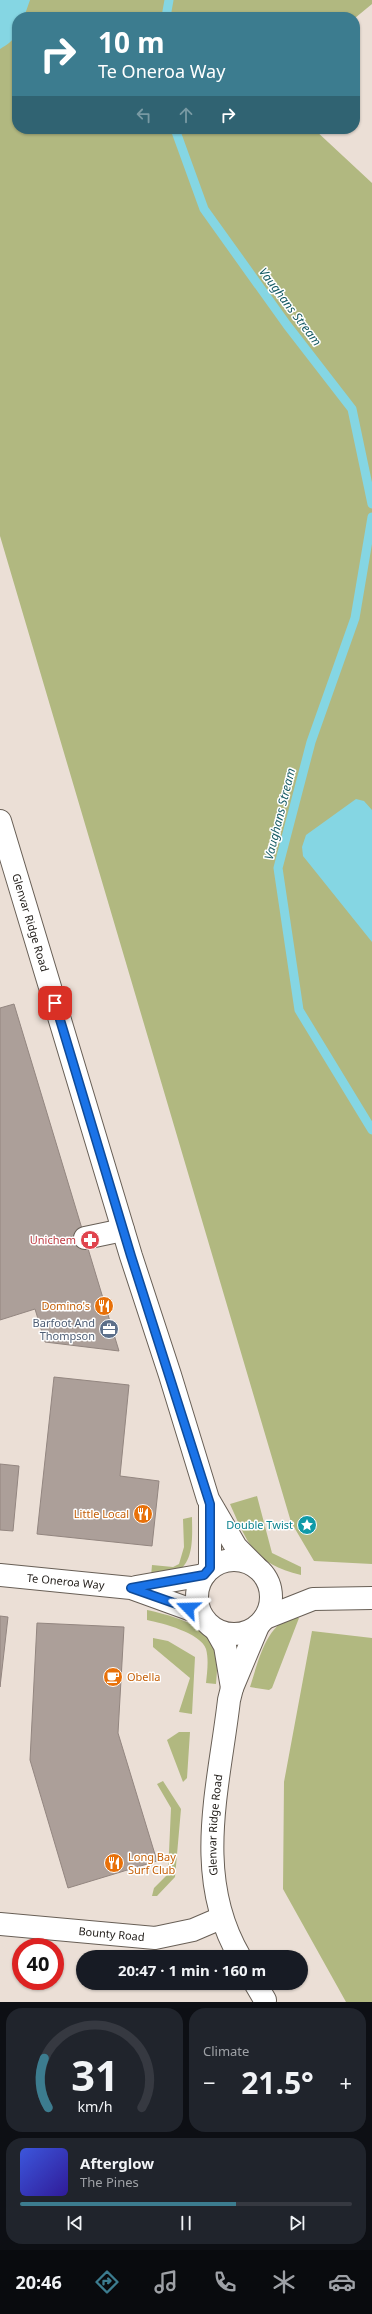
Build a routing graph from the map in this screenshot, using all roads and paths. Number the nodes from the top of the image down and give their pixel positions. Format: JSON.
{"nodes":[{"id":1,"x":0,"y":822,"type":"edge"},
{"id":2,"x":123,"y":1230,"type":"junction"},
{"id":3,"x":85,"y":1238,"type":"dead end"},
{"id":4,"x":210,"y":1504,"type":"junction"},
{"id":5,"x":255,"y":1566,"type":"junction"},
{"id":6,"x":206,"y":1572,"type":"junction"},
{"id":7,"x":0,"y":1575,"type":"edge"},
{"id":8,"x":268,"y":1583,"type":"junction"},
{"id":9,"x":131,"y":1588,"type":"junction"},
{"id":10,"x":372,"y":1598,"type":"edge"},
{"id":11,"x":313,"y":1599,"type":"junction"},
{"id":12,"x":200,"y":1613,"type":"junction"},
{"id":13,"x":262,"y":1622,"type":"junction"},
{"id":14,"x":216,"y":1630,"type":"junction"},
{"id":15,"x":232,"y":1688,"type":"junction"},
{"id":16,"x":221,"y":1918,"type":"junction"},
{"id":17,"x":0,"y":1924,"type":"edge"},
{"id":18,"x":237,"y":1950,"type":"edge"}],
"edges":[{"from":1,"to":2,"type":"street","name":"Glenvar Ridge Road"},
{"from":2,"to":3,"type":"street"},
{"from":2,"to":4,"type":"street","name":"Glenvar Ridge Road"},
{"from":4,"to":5,"type":"street","name":"Glenvar Ridge Road"},
{"from":4,"to":6,"type":"street","name":"Glenvar Ridge Road"},
{"from":5,"to":6,"type":"street","name":"Te Oneroa Way"},
{"from":5,"to":8,"type":"street"},
{"from":6,"to":9,"type":"street","name":"Te Oneroa Way"},
{"from":6,"to":12,"type":"street"},
{"from":7,"to":9,"type":"street","name":"Te Oneroa Way"},
{"from":8,"to":11,"type":"street"},
{"from":8,"to":13,"type":"street"},
{"from":9,"to":12,"type":"street","name":"Te Oneroa Way"},
{"from":10,"to":11,"type":"street"},
{"from":11,"to":13,"type":"street"},
{"from":12,"to":14,"type":"street","name":"Te Oneroa Way"},
{"from":13,"to":14,"type":"street"},
{"from":13,"to":15,"type":"street","name":"Glenvar Ridge Road"},
{"from":14,"to":15,"type":"street","name":"Glenvar Ridge Road"},
{"from":15,"to":16,"type":"street","name":"Glenvar Ridge Road"},
{"from":16,"to":17,"type":"street","name":"Bounty Road"},
{"from":16,"to":18,"type":"street","name":"Glenvar Ridge Road"}]}
